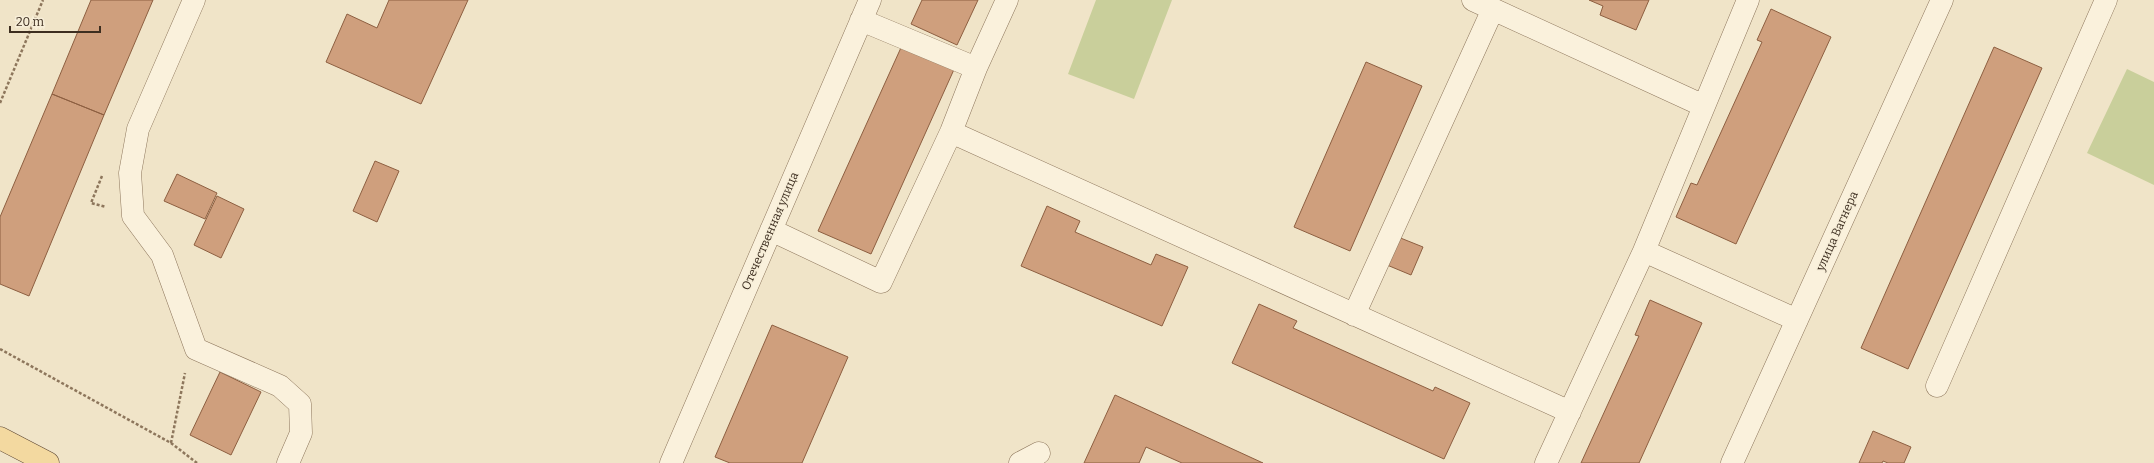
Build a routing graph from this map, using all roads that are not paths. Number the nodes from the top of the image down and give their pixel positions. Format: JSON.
{"nodes":[{"id":1,"x":194,"y":0,"type":"edge"},
{"id":2,"x":870,"y":0,"type":"edge"},
{"id":3,"x":1007,"y":0,"type":"edge"},
{"id":4,"x":1473,"y":0,"type":"edge"},
{"id":5,"x":1748,"y":0,"type":"edge"},
{"id":6,"x":1942,"y":0,"type":"edge"},
{"id":7,"x":2106,"y":0,"type":"edge"},
{"id":8,"x":1493,"y":9,"type":"junction"},
{"id":9,"x":861,"y":20,"type":"junction"},
{"id":10,"x":976,"y":68,"type":"junction"},
{"id":11,"x":1704,"y":106,"type":"junction"},
{"id":12,"x":952,"y":132,"type":"junction"},
{"id":13,"x":771,"y":230,"type":"junction"},
{"id":14,"x":1644,"y":251,"type":"junction"},
{"id":15,"x":1354,"y":315,"type":"junction"},
{"id":16,"x":1797,"y":320,"type":"junction"},
{"id":17,"x":1937,"y":386,"type":"dead end"},
{"id":18,"x":1570,"y":412,"type":"junction"},
{"id":19,"x":0,"y":438,"type":"edge"},
{"id":20,"x":48,"y":463,"type":"edge"},
{"id":21,"x":288,"y":463,"type":"edge"},
{"id":22,"x":671,"y":463,"type":"edge"},
{"id":23,"x":1546,"y":463,"type":"edge"},
{"id":24,"x":1732,"y":463,"type":"edge"}],
"edges":[{"from":1,"to":21,"type":"street"},
{"from":2,"to":9,"type":"street","name":"Отечественная улица"},
{"from":3,"to":10,"type":"street"},
{"from":4,"to":8,"type":"street"},
{"from":5,"to":11,"type":"street"},
{"from":6,"to":16,"type":"street","name":"улица Вагнера"},
{"from":7,"to":17,"type":"street"},
{"from":8,"to":11,"type":"street"},
{"from":8,"to":15,"type":"street"},
{"from":9,"to":10,"type":"street"},
{"from":9,"to":13,"type":"street","name":"Отечественная улица"},
{"from":10,"to":12,"type":"street"},
{"from":11,"to":14,"type":"street"},
{"from":12,"to":13,"type":"street"},
{"from":12,"to":15,"type":"street"},
{"from":13,"to":22,"type":"street","name":"Отечественная улица"},
{"from":14,"to":16,"type":"street"},
{"from":14,"to":18,"type":"street"},
{"from":15,"to":18,"type":"street"},
{"from":16,"to":24,"type":"street","name":"улица Вагнера"},
{"from":18,"to":23,"type":"street"},
{"from":19,"to":20,"type":"main road"}]}
